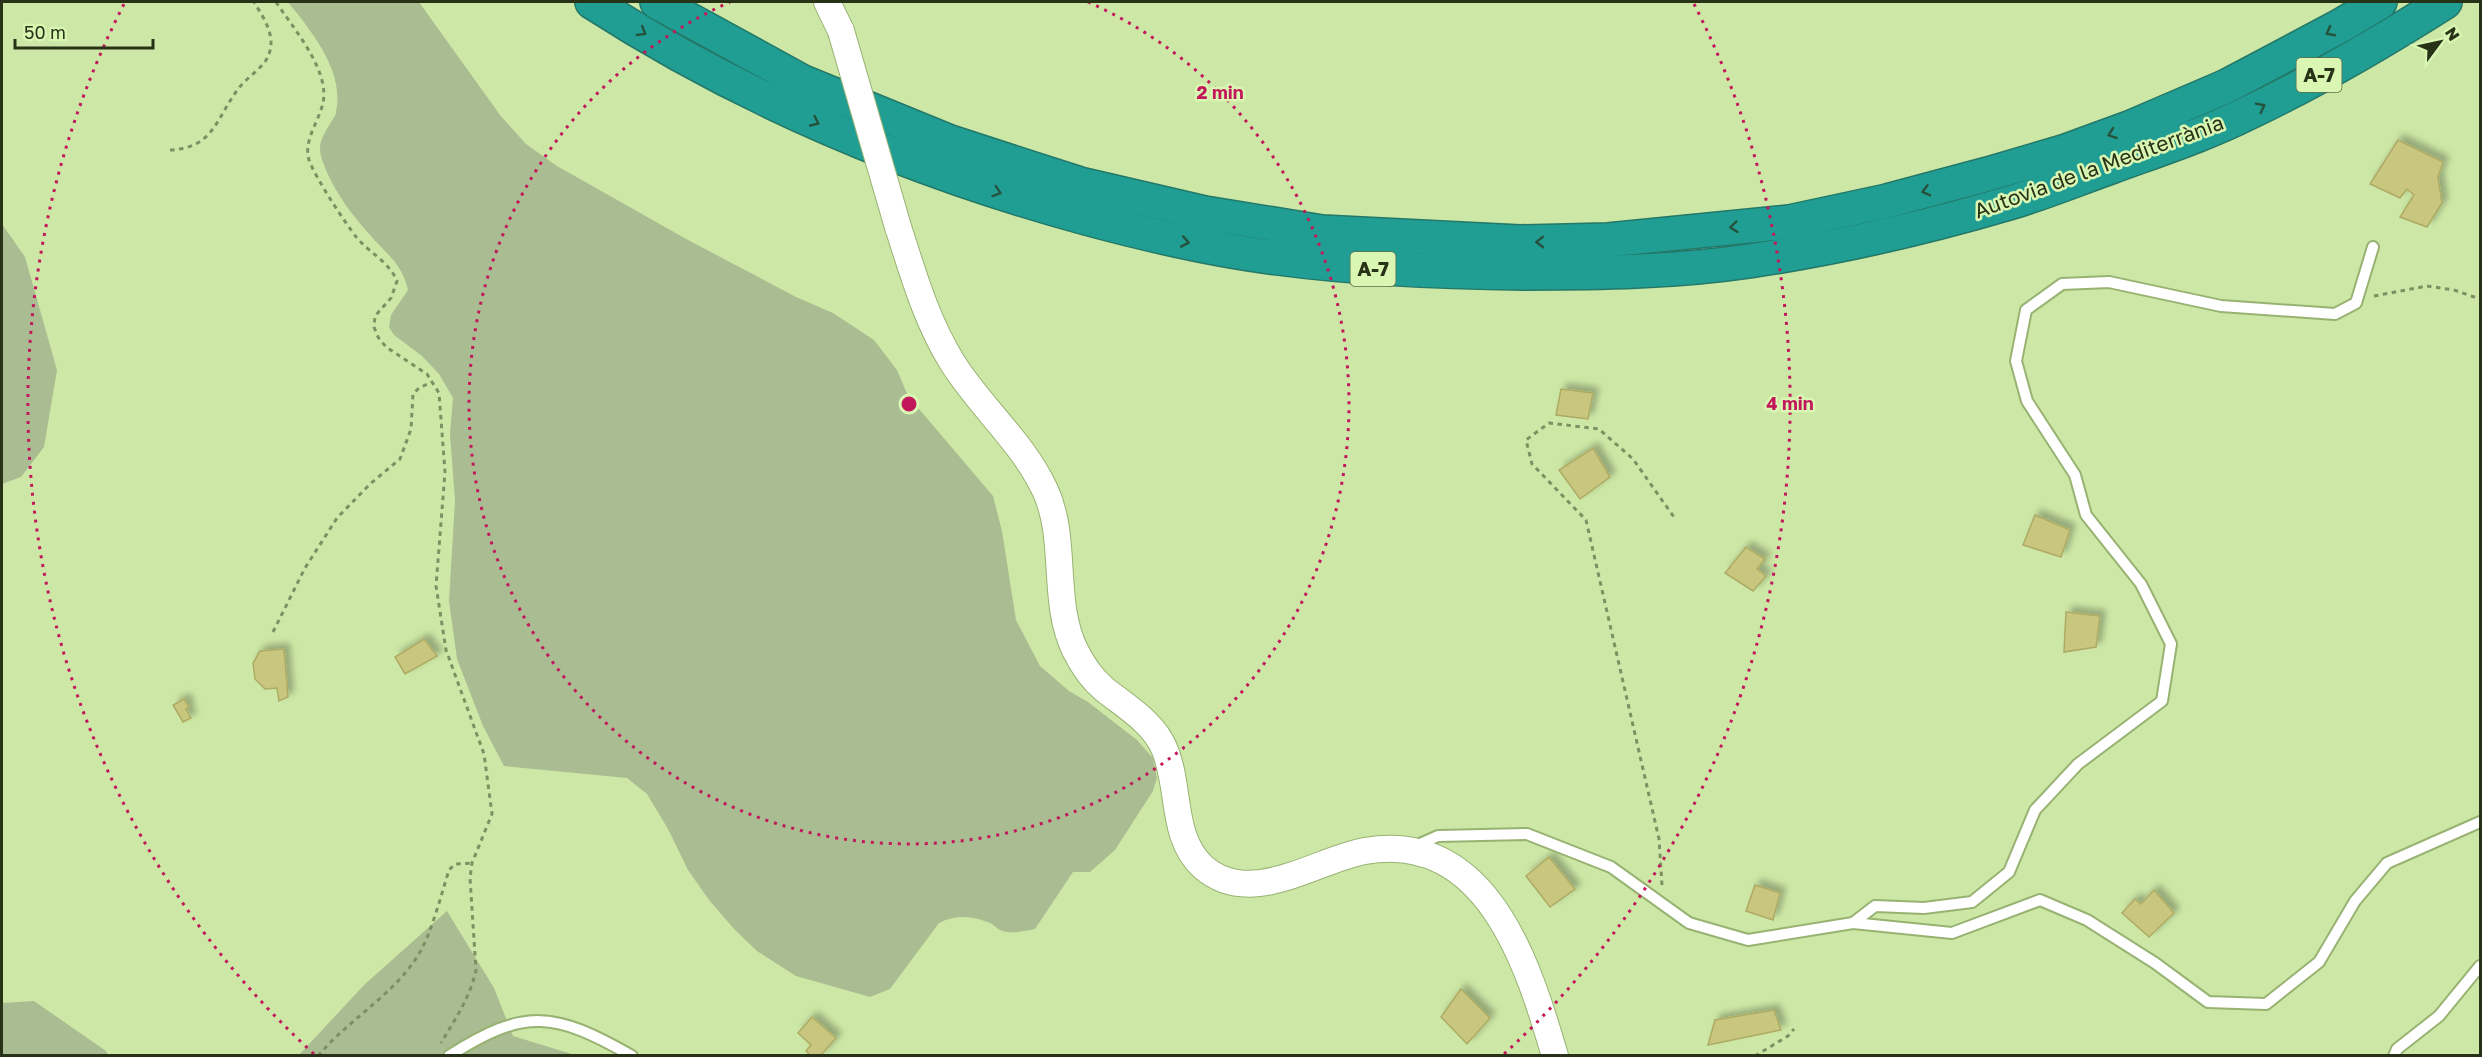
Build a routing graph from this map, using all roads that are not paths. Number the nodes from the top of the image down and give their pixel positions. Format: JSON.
{"nodes":[{"id":1,"x":592,"y":2,"type":"edge"},
{"id":2,"x":657,"y":2,"type":"edge"},
{"id":3,"x":827,"y":2,"type":"edge"},
{"id":4,"x":2380,"y":2,"type":"edge"},
{"id":5,"x":2445,"y":2,"type":"edge"},
{"id":6,"x":2373,"y":247,"type":"dead end"},
{"id":7,"x":2481,"y":822,"type":"edge"},
{"id":8,"x":1408,"y":849,"type":"junction"},
{"id":9,"x":1853,"y":923,"type":"junction"},
{"id":10,"x":2481,"y":966,"type":"edge"},
{"id":11,"x":449,"y":1056,"type":"edge"},
{"id":12,"x":632,"y":1056,"type":"edge"},
{"id":13,"x":1555,"y":1056,"type":"edge"},
{"id":14,"x":2394,"y":1056,"type":"edge"}],
"edges":[{"from":1,"to":5,"type":"highway","name":"Autovia de la Mediterrània","number":"A-7","one_way":true},
{"from":4,"to":2,"type":"highway","name":"Autovia de la Mediterrània","number":"A-7","one_way":true},
{"from":3,"to":8,"type":"street","bridge":true},
{"from":6,"to":9,"type":"lane"},
{"from":7,"to":9,"type":"lane"},
{"from":8,"to":9,"type":"lane"},
{"from":8,"to":13,"type":"street"},
{"from":10,"to":14,"type":"lane"},
{"from":11,"to":12,"type":"lane"}]}
